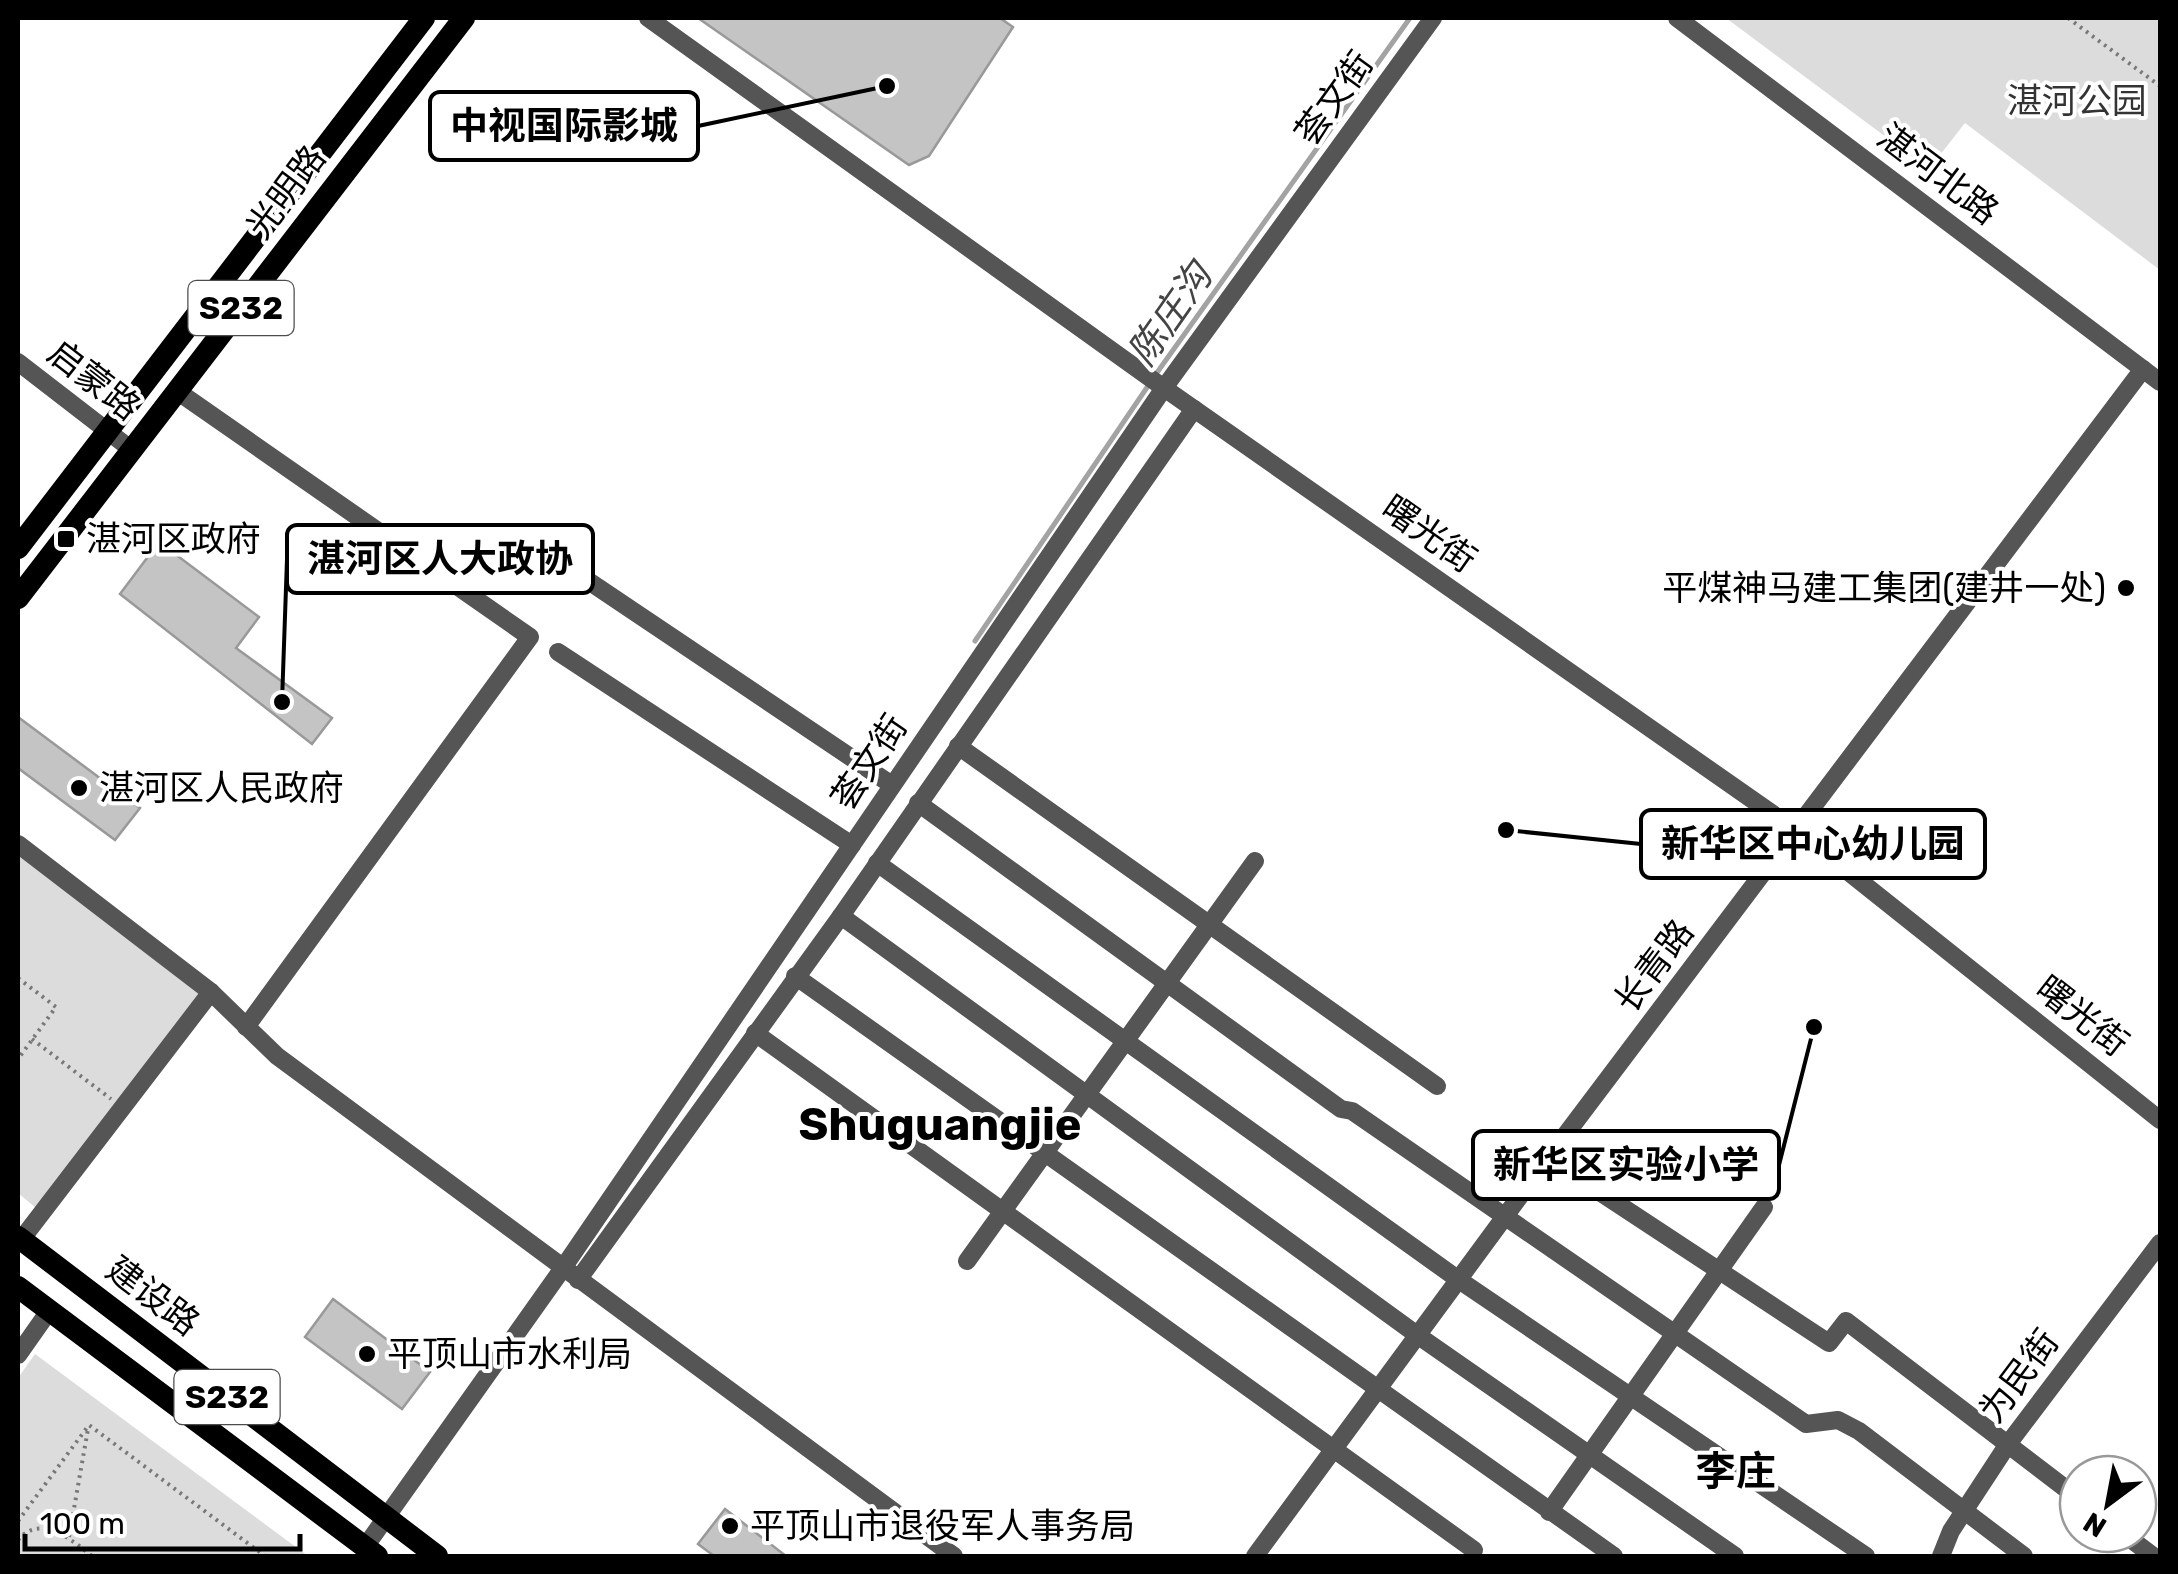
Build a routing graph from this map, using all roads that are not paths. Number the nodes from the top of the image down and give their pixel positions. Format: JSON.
{"nodes":[{"id":1,"x":424,"y":18,"type":"edge"},
{"id":2,"x":464,"y":18,"type":"edge"},
{"id":3,"x":648,"y":18,"type":"edge"},
{"id":4,"x":1433,"y":18,"type":"edge"},
{"id":5,"x":1677,"y":18,"type":"edge"},
{"id":6,"x":18,"y":362,"type":"edge"},
{"id":7,"x":2144,"y":369,"type":"junction"},
{"id":8,"x":1154,"y":381,"type":"junction"},
{"id":9,"x":2160,"y":382,"type":"edge"},
{"id":10,"x":177,"y":391,"type":"junction"},
{"id":11,"x":1194,"y":409,"type":"junction"},
{"id":12,"x":107,"y":431,"type":"junction"},
{"id":13,"x":132,"y":450,"type":"junction"},
{"id":14,"x":18,"y":548,"type":"edge"},
{"id":15,"x":587,"y":580,"type":"dead end"},
{"id":16,"x":18,"y":598,"type":"edge"},
{"id":17,"x":558,"y":652,"type":"dead end"},
{"id":18,"x":958,"y":746,"type":"junction"},
{"id":19,"x":892,"y":785,"type":"junction"},
{"id":20,"x":918,"y":804,"type":"junction"},
{"id":21,"x":1797,"y":831,"type":"junction"},
{"id":22,"x":18,"y":844,"type":"edge"},
{"id":23,"x":852,"y":845,"type":"junction"},
{"id":24,"x":1255,"y":861,"type":"dead end"},
{"id":25,"x":877,"y":862,"type":"junction"},
{"id":26,"x":841,"y":916,"type":"junction"},
{"id":27,"x":1209,"y":924,"type":"junction"},
{"id":28,"x":796,"y":976,"type":"junction"},
{"id":29,"x":1168,"y":982,"type":"junction"},
{"id":30,"x":211,"y":992,"type":"junction"},
{"id":31,"x":246,"y":1026,"type":"junction"},
{"id":32,"x":756,"y":1033,"type":"junction"},
{"id":33,"x":1125,"y":1041,"type":"junction"},
{"id":34,"x":1437,"y":1086,"type":"dead end"},
{"id":35,"x":1087,"y":1095,"type":"junction"},
{"id":36,"x":2160,"y":1120,"type":"edge"},
{"id":37,"x":1044,"y":1154,"type":"junction"},
{"id":38,"x":1548,"y":1158,"type":"junction"},
{"id":39,"x":1764,"y":1207,"type":"dead end"},
{"id":40,"x":1002,"y":1212,"type":"junction"},
{"id":41,"x":1503,"y":1219,"type":"junction"},
{"id":42,"x":19,"y":1238,"type":"edge"},
{"id":43,"x":2160,"y":1242,"type":"edge"},
{"id":44,"x":967,"y":1261,"type":"dead end"},
{"id":45,"x":1720,"y":1270,"type":"junction"},
{"id":46,"x":570,"y":1274,"type":"junction"},
{"id":47,"x":1458,"y":1280,"type":"junction"},
{"id":48,"x":18,"y":1288,"type":"edge"},
{"id":49,"x":49,"y":1312,"type":"junction"},
{"id":50,"x":1676,"y":1333,"type":"junction"},
{"id":51,"x":1420,"y":1338,"type":"junction"},
{"id":52,"x":18,"y":1355,"type":"edge"},
{"id":53,"x":1378,"y":1393,"type":"junction"},
{"id":54,"x":1630,"y":1397,"type":"junction"},
{"id":55,"x":2008,"y":1444,"type":"junction"},
{"id":56,"x":1334,"y":1452,"type":"junction"},
{"id":57,"x":1588,"y":1456,"type":"junction"},
{"id":58,"x":2058,"y":1483,"type":"edge"},
{"id":59,"x":1966,"y":1510,"type":"junction"},
{"id":60,"x":1549,"y":1512,"type":"junction"},
{"id":61,"x":386,"y":1517,"type":"junction"},
{"id":62,"x":1474,"y":1550,"type":"dead end"},
{"id":63,"x":371,"y":1552,"type":"edge"},
{"id":64,"x":438,"y":1556,"type":"edge"},
{"id":65,"x":954,"y":1556,"type":"edge"},
{"id":66,"x":1255,"y":1556,"type":"edge"},
{"id":67,"x":1614,"y":1556,"type":"edge"},
{"id":68,"x":1735,"y":1556,"type":"edge"},
{"id":69,"x":1866,"y":1556,"type":"edge"},
{"id":70,"x":1942,"y":1556,"type":"edge"},
{"id":71,"x":2024,"y":1556,"type":"edge"}],
"edges":[{"from":1,"to":12,"type":"main road","name":"光明路","number":"S232"},
{"from":2,"to":10,"type":"main road","name":"光明路","number":"S232"},
{"from":3,"to":8,"type":"street","name":"曙光街"},
{"from":4,"to":8,"type":"street","name":"荟文街"},
{"from":5,"to":7,"type":"street","name":"湛河北路"},
{"from":6,"to":12,"type":"street","name":"启蒙路"},
{"from":7,"to":9,"type":"street","name":"湛河北路"},
{"from":7,"to":21,"type":"street","name":"长青路"},
{"from":8,"to":11,"type":"street","name":"曙光街"},
{"from":8,"to":19,"type":"street","name":"荟文街"},
{"from":10,"to":13,"type":"main road","name":"光明路","number":"S232"},
{"from":10,"to":31,"type":"street"},
{"from":11,"to":18,"type":"street"},
{"from":11,"to":21,"type":"street","name":"曙光街"},
{"from":12,"to":13,"type":"street","name":"启蒙路"},
{"from":12,"to":14,"type":"main road","name":"光明路","number":"S232"},
{"from":13,"to":16,"type":"main road","name":"光明路","number":"S232"},
{"from":15,"to":19,"type":"street"},
{"from":17,"to":23,"type":"street"},
{"from":18,"to":20,"type":"street"},
{"from":18,"to":27,"type":"street"},
{"from":19,"to":23,"type":"street","name":"荟文街"},
{"from":20,"to":25,"type":"street"},
{"from":20,"to":29,"type":"street"},
{"from":21,"to":36,"type":"street","name":"曙光街"},
{"from":21,"to":38,"type":"street","name":"长青路"},
{"from":22,"to":30,"type":"street"},
{"from":23,"to":46,"type":"street","name":"荟文街"},
{"from":24,"to":27,"type":"street"},
{"from":25,"to":26,"type":"street"},
{"from":25,"to":33,"type":"street"},
{"from":26,"to":28,"type":"street"},
{"from":26,"to":35,"type":"street"},
{"from":27,"to":29,"type":"street"},
{"from":27,"to":34,"type":"street"},
{"from":28,"to":32,"type":"street"},
{"from":28,"to":37,"type":"street"},
{"from":29,"to":33,"type":"street"},
{"from":29,"to":41,"type":"street"},
{"from":30,"to":31,"type":"street"},
{"from":30,"to":42,"type":"street"},
{"from":31,"to":46,"type":"street"},
{"from":32,"to":40,"type":"street"},
{"from":32,"to":46,"type":"street"},
{"from":33,"to":35,"type":"street"},
{"from":33,"to":47,"type":"street"},
{"from":35,"to":37,"type":"street"},
{"from":35,"to":51,"type":"street"},
{"from":37,"to":40,"type":"street"},
{"from":37,"to":53,"type":"street"},
{"from":38,"to":41,"type":"street","name":"长青路"},
{"from":38,"to":45,"type":"street"},
{"from":39,"to":45,"type":"street"},
{"from":40,"to":44,"type":"street"},
{"from":40,"to":56,"type":"street"},
{"from":41,"to":47,"type":"street","name":"长青路"},
{"from":41,"to":50,"type":"street"},
{"from":42,"to":61,"type":"main road","name":"建设路","number":"S232"},
{"from":43,"to":55,"type":"street","name":"为民街"},
{"from":45,"to":50,"type":"street"},
{"from":45,"to":55,"type":"street"},
{"from":46,"to":61,"type":"street","name":"荟文街"},
{"from":46,"to":65,"type":"street"},
{"from":47,"to":51,"type":"street","name":"长青路"},
{"from":47,"to":54,"type":"street"},
{"from":48,"to":49,"type":"main road","number":"S232"},
{"from":49,"to":52,"type":"street"},
{"from":49,"to":63,"type":"main road","number":"S232"},
{"from":50,"to":54,"type":"street"},
{"from":50,"to":59,"type":"street"},
{"from":51,"to":53,"type":"street","name":"长青路"},
{"from":51,"to":57,"type":"street"},
{"from":53,"to":56,"type":"street","name":"长青路"},
{"from":53,"to":60,"type":"street"},
{"from":54,"to":57,"type":"street"},
{"from":54,"to":69,"type":"street"},
{"from":55,"to":58,"type":"street"},
{"from":55,"to":59,"type":"street","name":"为民街"},
{"from":56,"to":62,"type":"street"},
{"from":56,"to":66,"type":"street","name":"长青路"},
{"from":57,"to":60,"type":"street"},
{"from":57,"to":68,"type":"street"},
{"from":59,"to":70,"type":"street","name":"为民街"},
{"from":59,"to":71,"type":"street"},
{"from":60,"to":67,"type":"street"},
{"from":61,"to":63,"type":"street","name":"荟文街"},
{"from":61,"to":64,"type":"main road","name":"建设路","number":"S232"}]}
